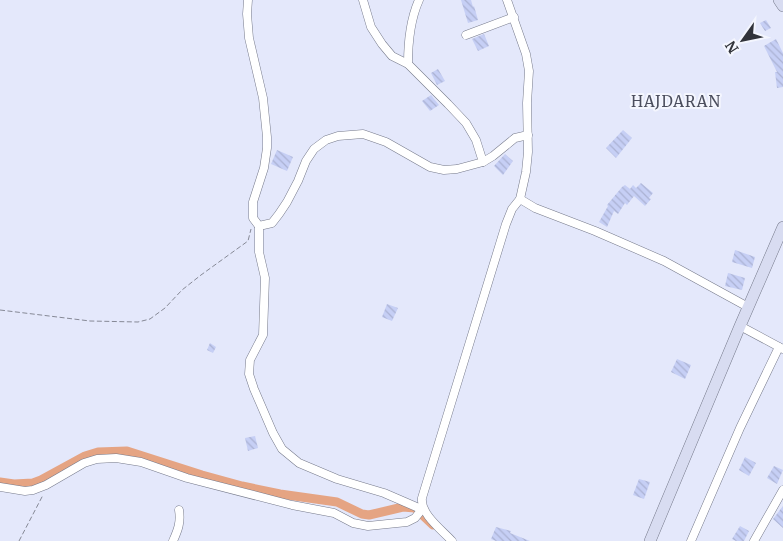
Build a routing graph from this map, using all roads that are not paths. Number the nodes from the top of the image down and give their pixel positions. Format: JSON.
{"nodes":[{"id":1,"x":248,"y":0,"type":"edge"},
{"id":2,"x":363,"y":0,"type":"edge"},
{"id":3,"x":419,"y":0,"type":"edge"},
{"id":4,"x":507,"y":0,"type":"edge"},
{"id":5,"x":779,"y":0,"type":"edge"},
{"id":6,"x":783,"y":6,"type":"edge"},
{"id":7,"x":514,"y":17,"type":"junction"},
{"id":8,"x":466,"y":34,"type":"dead end"},
{"id":9,"x":408,"y":64,"type":"junction"},
{"id":10,"x":528,"y":135,"type":"junction"},
{"id":11,"x":482,"y":162,"type":"junction"},
{"id":12,"x":520,"y":199,"type":"junction"},
{"id":13,"x":259,"y":226,"type":"junction"},
{"id":14,"x":783,"y":228,"type":"edge"},
{"id":15,"x":748,"y":307,"type":"junction"},
{"id":16,"x":740,"y":326,"type":"junction"},
{"id":17,"x":781,"y":348,"type":"edge"},
{"id":18,"x":0,"y":487,"type":"edge"},
{"id":19,"x":783,"y":490,"type":"edge"},
{"id":20,"x":179,"y":510,"type":"dead end"},
{"id":21,"x":420,"y":512,"type":"junction"},
{"id":22,"x":173,"y":541,"type":"edge"},
{"id":23,"x":452,"y":541,"type":"edge"},
{"id":24,"x":650,"y":541,"type":"edge"},
{"id":25,"x":691,"y":541,"type":"edge"},
{"id":26,"x":754,"y":541,"type":"edge"}],
"edges":[{"from":1,"to":13,"type":"street"},
{"from":2,"to":9,"type":"street"},
{"from":3,"to":9,"type":"street"},
{"from":4,"to":7,"type":"street"},
{"from":5,"to":6,"type":"main road"},
{"from":7,"to":8,"type":"street"},
{"from":7,"to":10,"type":"street"},
{"from":9,"to":11,"type":"street"},
{"from":10,"to":11,"type":"street"},
{"from":10,"to":12,"type":"street"},
{"from":11,"to":13,"type":"street"},
{"from":12,"to":15,"type":"street"},
{"from":12,"to":21,"type":"street"},
{"from":13,"to":21,"type":"street"},
{"from":14,"to":15,"type":"main road"},
{"from":15,"to":16,"type":"main road"},
{"from":16,"to":17,"type":"street"},
{"from":16,"to":24,"type":"main road"},
{"from":17,"to":25,"type":"street"},
{"from":18,"to":21,"type":"street"},
{"from":19,"to":26,"type":"street"},
{"from":20,"to":22,"type":"street"},
{"from":21,"to":23,"type":"street"}]}
